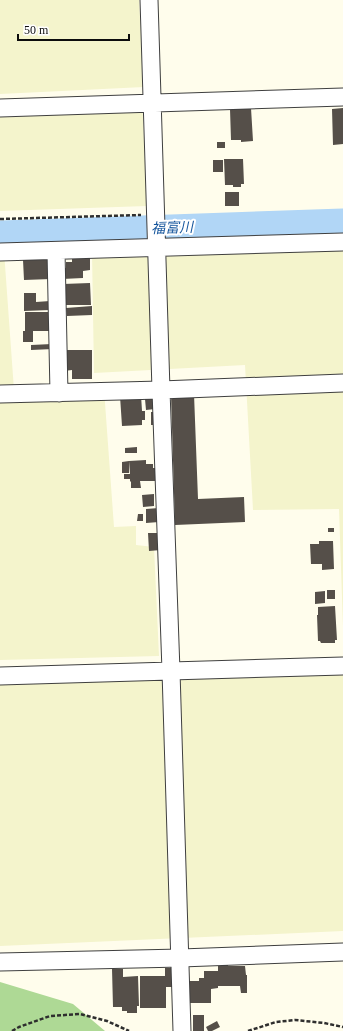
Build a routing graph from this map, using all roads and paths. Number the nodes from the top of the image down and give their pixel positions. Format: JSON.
{"nodes":[{"id":1,"x":150,"y":0,"type":"edge"},
{"id":2,"x":343,"y":97,"type":"edge"},
{"id":3,"x":153,"y":103,"type":"junction"},
{"id":4,"x":0,"y":108,"type":"edge"},
{"id":5,"x":156,"y":216,"type":"junction"},
{"id":6,"x":0,"y":219,"type":"edge"},
{"id":7,"x":343,"y":242,"type":"edge"},
{"id":8,"x":157,"y":246,"type":"junction"},
{"id":9,"x":56,"y":251,"type":"junction"},
{"id":10,"x":0,"y":252,"type":"edge"},
{"id":11,"x":343,"y":383,"type":"edge"},
{"id":12,"x":161,"y":390,"type":"junction"},
{"id":13,"x":59,"y":392,"type":"junction"},
{"id":14,"x":0,"y":394,"type":"edge"},
{"id":15,"x":343,"y":666,"type":"edge"},
{"id":16,"x":171,"y":670,"type":"junction"},
{"id":17,"x":0,"y":676,"type":"edge"},
{"id":18,"x":343,"y":952,"type":"edge"},
{"id":19,"x":180,"y":958,"type":"junction"},
{"id":20,"x":0,"y":962,"type":"edge"},
{"id":21,"x":343,"y":1027,"type":"edge"},
{"id":22,"x":12,"y":1031,"type":"edge"},
{"id":23,"x":129,"y":1031,"type":"edge"},
{"id":24,"x":182,"y":1031,"type":"edge"},
{"id":25,"x":248,"y":1031,"type":"edge"}],
"edges":[{"from":1,"to":3,"type":"street"},
{"from":2,"to":3,"type":"street"},
{"from":3,"to":4,"type":"street"},
{"from":3,"to":5,"type":"street"},
{"from":5,"to":6,"type":"path"},
{"from":5,"to":8,"type":"street"},
{"from":7,"to":8,"type":"street"},
{"from":8,"to":9,"type":"street"},
{"from":8,"to":12,"type":"street"},
{"from":9,"to":10,"type":"street"},
{"from":9,"to":13,"type":"street"},
{"from":11,"to":12,"type":"street"},
{"from":12,"to":13,"type":"street"},
{"from":12,"to":16,"type":"street"},
{"from":13,"to":14,"type":"street"},
{"from":15,"to":16,"type":"street"},
{"from":16,"to":17,"type":"street"},
{"from":16,"to":19,"type":"street"},
{"from":18,"to":19,"type":"street"},
{"from":19,"to":20,"type":"street"},
{"from":19,"to":24,"type":"street"},
{"from":21,"to":25,"type":"path"},
{"from":22,"to":23,"type":"path"}]}
